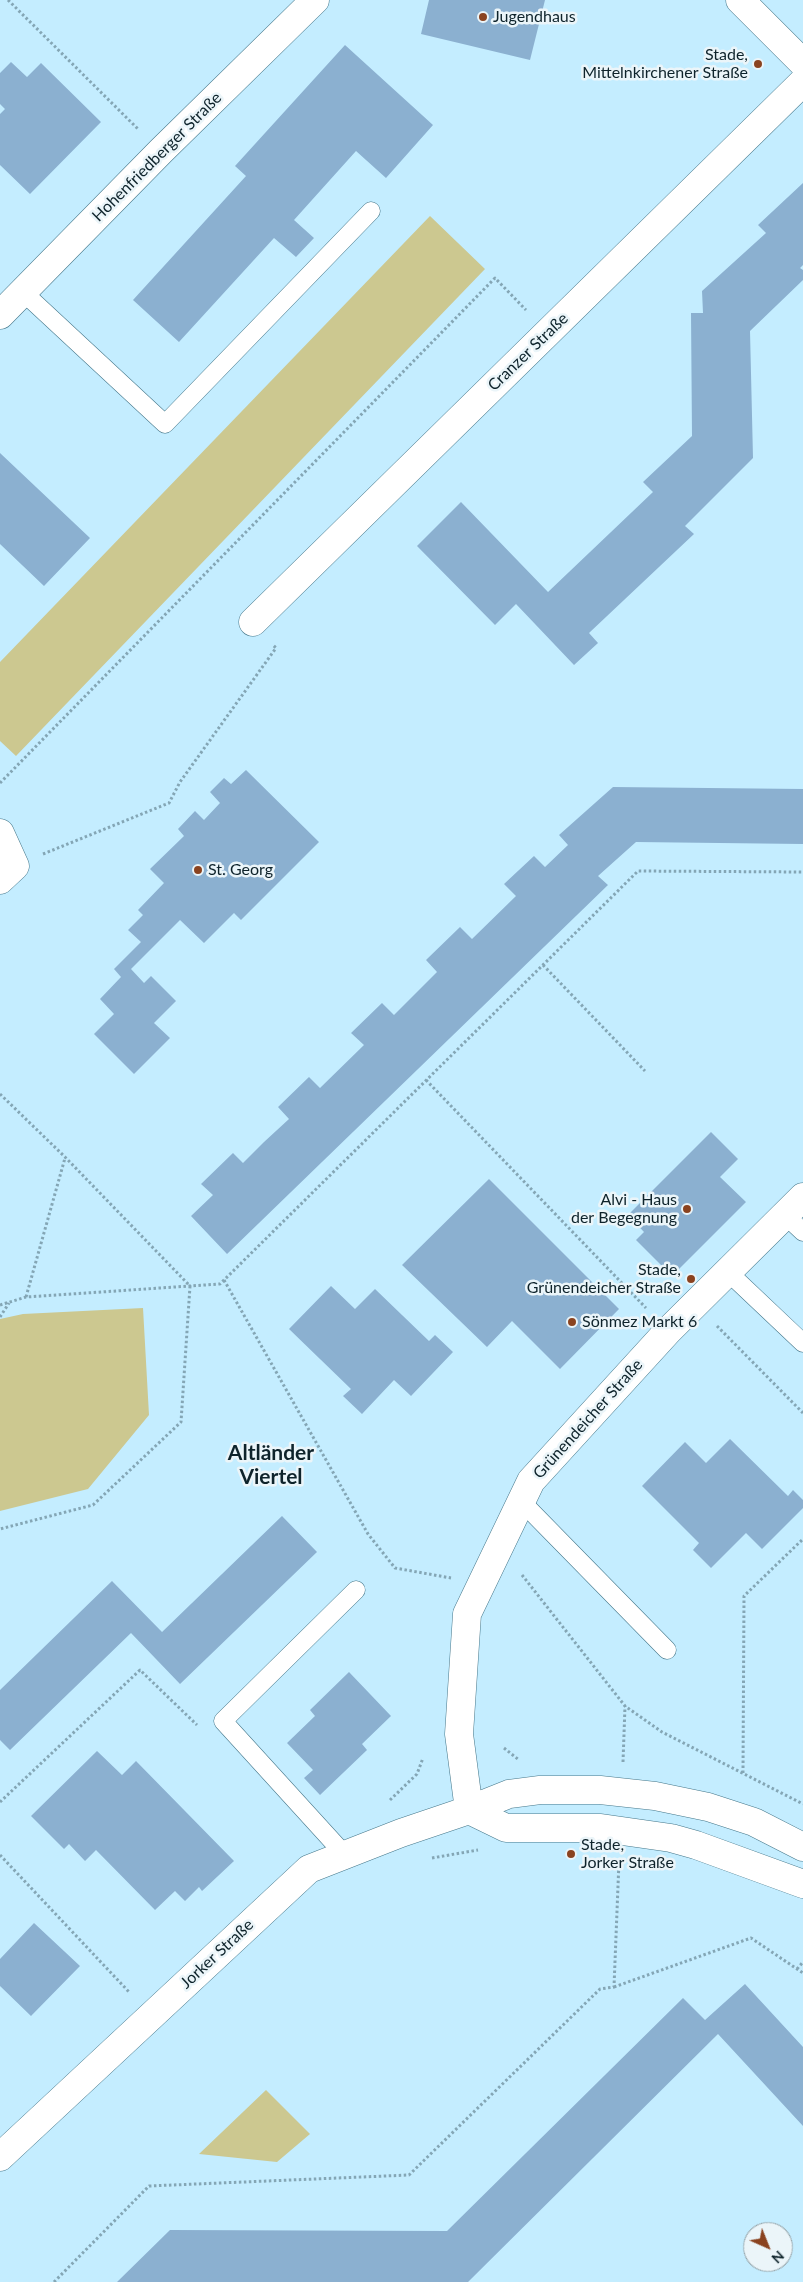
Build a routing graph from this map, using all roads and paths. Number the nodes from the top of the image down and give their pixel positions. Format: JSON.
{"nodes":[{"id":1,"x":8,"y":0,"type":"edge"},
{"id":2,"x":315,"y":0,"type":"edge"},
{"id":3,"x":741,"y":0,"type":"edge"},
{"id":4,"x":803,"y":63,"type":"edge"},
{"id":5,"x":803,"y":82,"type":"edge"},
{"id":6,"x":160,"y":151,"type":"junction"},
{"id":7,"x":371,"y":211,"type":"dead end"},
{"id":8,"x":23,"y":292,"type":"junction"},
{"id":9,"x":0,"y":315,"type":"edge"},
{"id":10,"x":548,"y":333,"type":"junction"},
{"id":11,"x":253,"y":622,"type":"joint"},
{"id":12,"x":0,"y":783,"type":"edge"},
{"id":13,"x":0,"y":833,"type":"edge"},
{"id":14,"x":803,"y":872,"type":"edge"},
{"id":15,"x":7,"y":873,"type":"edge"},
{"id":16,"x":543,"y":965,"type":"junction"},
{"id":17,"x":645,"y":1070,"type":"dead end"},
{"id":18,"x":426,"y":1080,"type":"junction"},
{"id":19,"x":0,"y":1094,"type":"edge"},
{"id":20,"x":65,"y":1157,"type":"junction"},
{"id":21,"x":797,"y":1215,"type":"edge"},
{"id":22,"x":728,"y":1272,"type":"junction"},
{"id":23,"x":224,"y":1280,"type":"junction"},
{"id":24,"x":190,"y":1286,"type":"junction"},
{"id":25,"x":26,"y":1297,"type":"junction"},
{"id":26,"x":9,"y":1303,"type":"junction"},
{"id":27,"x":696,"y":1304,"type":"junction"},
{"id":28,"x":0,"y":1305,"type":"edge"},
{"id":29,"x":0,"y":1317,"type":"edge"},
{"id":30,"x":668,"y":1331,"type":"junction"},
{"id":31,"x":803,"y":1344,"type":"edge"},
{"id":32,"x":803,"y":1413,"type":"edge"},
{"id":33,"x":521,"y":1501,"type":"junction"},
{"id":34,"x":0,"y":1529,"type":"edge"},
{"id":35,"x":803,"y":1540,"type":"edge"},
{"id":36,"x":500,"y":1547,"type":"junction"},
{"id":37,"x":482,"y":1583,"type":"junction"},
{"id":38,"x":356,"y":1590,"type":"dead end"},
{"id":39,"x":667,"y":1650,"type":"dead end"},
{"id":40,"x":625,"y":1706,"type":"junction"},
{"id":41,"x":223,"y":1721,"type":"junction"},
{"id":42,"x":423,"y":1758,"type":"dead end"},
{"id":43,"x":623,"y":1764,"type":"dead end"},
{"id":44,"x":743,"y":1773,"type":"junction"},
{"id":45,"x":390,"y":1800,"type":"dead end"},
{"id":46,"x":0,"y":1802,"type":"edge"},
{"id":47,"x":803,"y":1804,"type":"edge"},
{"id":48,"x":469,"y":1810,"type":"junction"},
{"id":49,"x":803,"y":1847,"type":"edge"},
{"id":50,"x":0,"y":1855,"type":"edge"},
{"id":51,"x":345,"y":1855,"type":"junction"},
{"id":52,"x":619,"y":1857,"type":"dead end"},
{"id":53,"x":803,"y":1884,"type":"edge"},
{"id":54,"x":803,"y":1962,"type":"edge"},
{"id":55,"x":797,"y":1969,"type":"junction"},
{"id":56,"x":803,"y":1973,"type":"edge"},
{"id":57,"x":614,"y":1986,"type":"junction"},
{"id":58,"x":151,"y":2016,"type":"junction"},
{"id":59,"x":0,"y":2157,"type":"edge"},
{"id":60,"x":54,"y":2282,"type":"edge"}],
"edges":[{"from":1,"to":6,"type":"path"},
{"from":2,"to":6,"type":"street","name":"Hohenfriedberger Straße"},
{"from":3,"to":4,"type":"street"},
{"from":5,"to":10,"type":"street","name":"Cranzer Straße"},
{"from":6,"to":8,"type":"street","name":"Hohenfriedberger Straße"},
{"from":7,"to":8,"type":"lane"},
{"from":8,"to":9,"type":"street","name":"Hohenfriedberger Straße"},
{"from":10,"to":11,"type":"street","name":"Cranzer Straße"},
{"from":10,"to":12,"type":"path"},
{"from":11,"to":15,"type":"path"},
{"from":13,"to":15,"type":"street"},
{"from":14,"to":16,"type":"path"},
{"from":16,"to":17,"type":"path"},
{"from":16,"to":18,"type":"path"},
{"from":18,"to":23,"type":"path"},
{"from":18,"to":30,"type":"path"},
{"from":19,"to":20,"type":"path"},
{"from":20,"to":24,"type":"path"},
{"from":20,"to":25,"type":"path"},
{"from":21,"to":22,"type":"street","name":"Grünendeicher Straße"},
{"from":22,"to":27,"type":"street","name":"Grünendeicher Straße"},
{"from":22,"to":31,"type":"lane"},
{"from":23,"to":24,"type":"path"},
{"from":23,"to":37,"type":"path"},
{"from":24,"to":25,"type":"path"},
{"from":24,"to":34,"type":"path"},
{"from":25,"to":26,"type":"path"},
{"from":26,"to":28,"type":"path"},
{"from":26,"to":29,"type":"path"},
{"from":27,"to":30,"type":"street","name":"Grünendeicher Straße"},
{"from":27,"to":32,"type":"path"},
{"from":30,"to":33,"type":"street","name":"Grünendeicher Straße"},
{"from":33,"to":36,"type":"street","name":"Grünendeicher Straße"},
{"from":33,"to":39,"type":"lane"},
{"from":35,"to":44,"type":"path"},
{"from":36,"to":37,"type":"street","name":"Grünendeicher Straße"},
{"from":36,"to":40,"type":"path"},
{"from":37,"to":48,"type":"street","name":"Grünendeicher Straße"},
{"from":38,"to":41,"type":"lane"},
{"from":40,"to":43,"type":"path"},
{"from":40,"to":44,"type":"path"},
{"from":41,"to":46,"type":"path"},
{"from":41,"to":51,"type":"lane"},
{"from":42,"to":45,"type":"path"},
{"from":44,"to":47,"type":"path"},
{"from":48,"to":49,"type":"street","name":"Jorker Straße"},
{"from":48,"to":51,"type":"street","name":"Jorker Straße"},
{"from":48,"to":53,"type":"street"},
{"from":50,"to":58,"type":"path"},
{"from":51,"to":58,"type":"street","name":"Jorker Straße"},
{"from":52,"to":57,"type":"path"},
{"from":54,"to":55,"type":"path"},
{"from":55,"to":56,"type":"path"},
{"from":55,"to":57,"type":"path"},
{"from":57,"to":60,"type":"path"},
{"from":58,"to":59,"type":"street","name":"Jorker Straße"}]}
